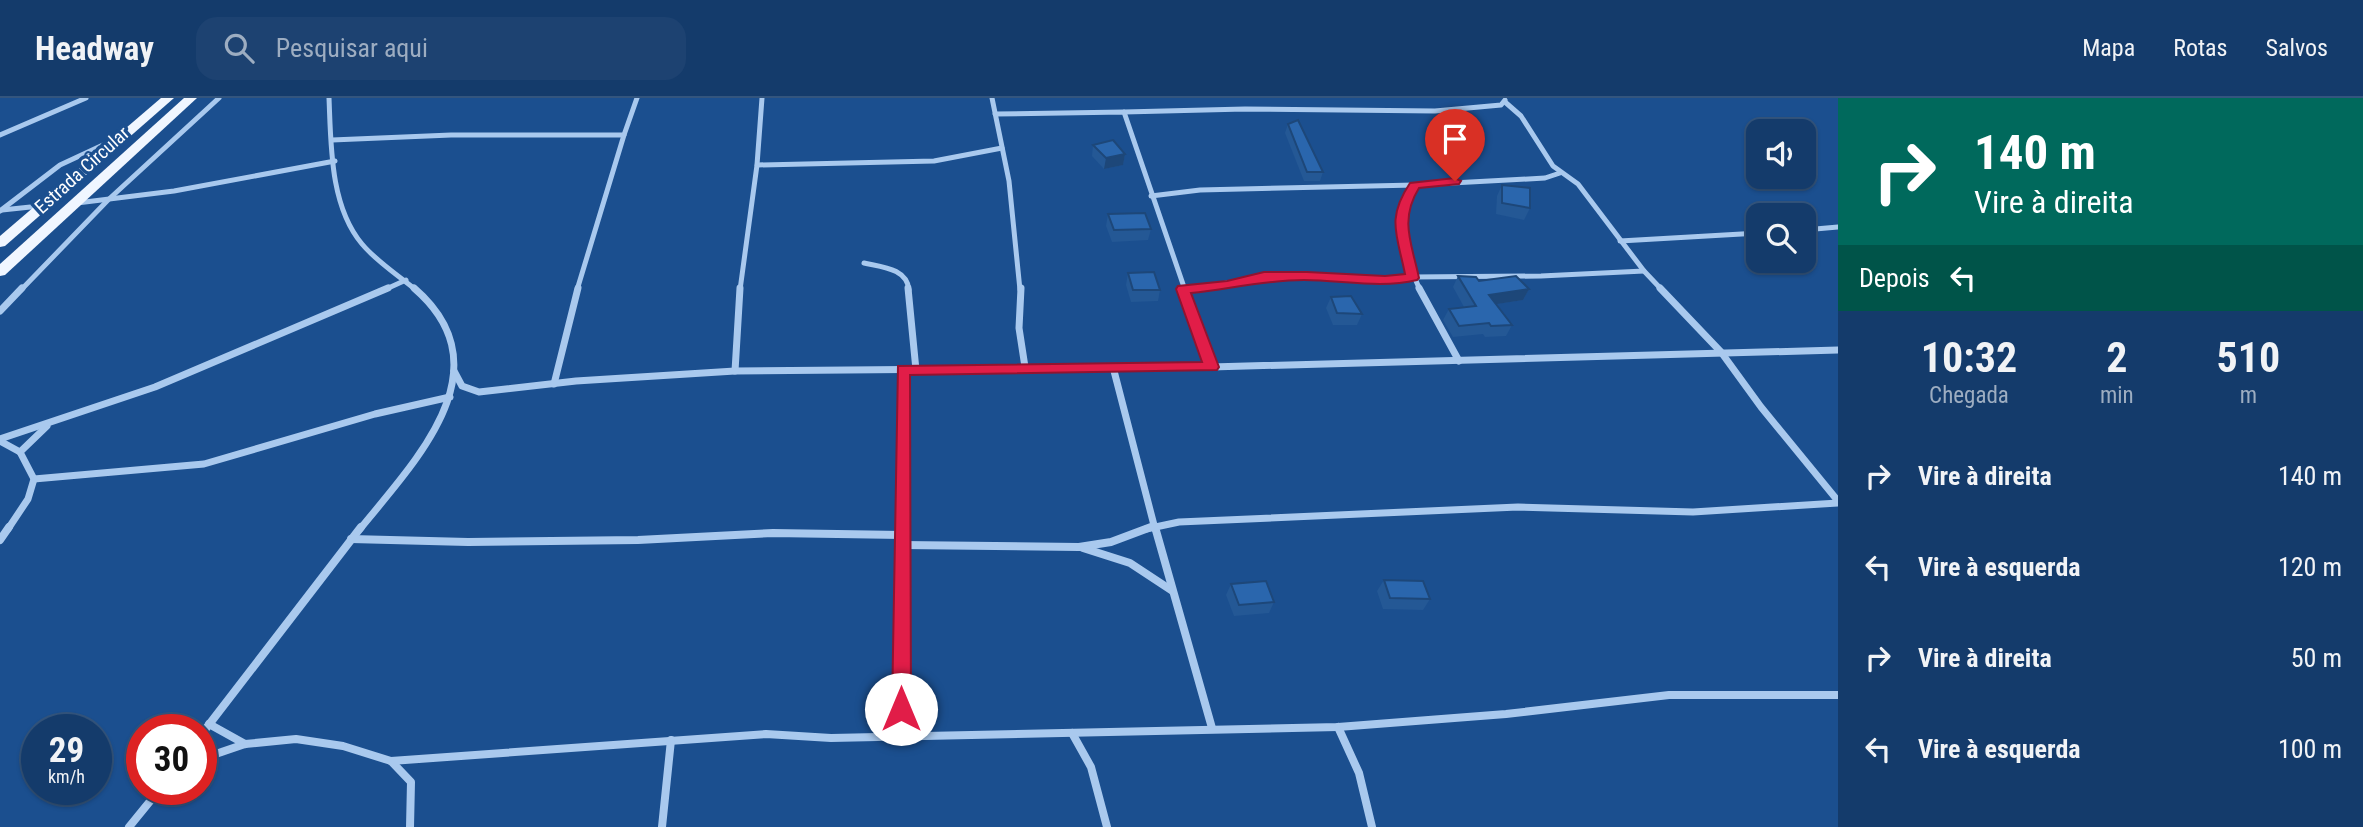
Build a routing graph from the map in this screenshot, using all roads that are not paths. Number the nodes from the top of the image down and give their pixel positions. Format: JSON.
{"nodes":[{"id":1,"x":86,"y":98,"type":"edge"},
{"id":2,"x":168,"y":98,"type":"edge"},
{"id":3,"x":191,"y":98,"type":"edge"},
{"id":4,"x":219,"y":98,"type":"edge"},
{"id":5,"x":329,"y":98,"type":"edge"},
{"id":6,"x":637,"y":98,"type":"edge"},
{"id":7,"x":762,"y":98,"type":"edge"},
{"id":8,"x":992,"y":98,"type":"edge"},
{"id":9,"x":1505,"y":100,"type":"edge"},
{"id":10,"x":1124,"y":112,"type":"junction"},
{"id":11,"x":995,"y":114,"type":"junction"},
{"id":12,"x":0,"y":135,"type":"edge"},
{"id":13,"x":624,"y":135,"type":"junction"},
{"id":14,"x":121,"y":137,"type":"junction"},
{"id":15,"x":332,"y":139,"type":"junction"},
{"id":16,"x":1002,"y":149,"type":"junction"},
{"id":17,"x":335,"y":161,"type":"junction"},
{"id":18,"x":757,"y":165,"type":"junction"},
{"id":19,"x":1560,"y":173,"type":"junction"},
{"id":20,"x":1415,"y":185,"type":"junction"},
{"id":21,"x":1151,"y":197,"type":"junction"},
{"id":22,"x":108,"y":200,"type":"junction"},
{"id":23,"x":73,"y":203,"type":"junction"},
{"id":24,"x":40,"y":206,"type":"junction"},
{"id":25,"x":1838,"y":227,"type":"edge"},
{"id":26,"x":1816,"y":229,"type":"edge"},
{"id":27,"x":1746,"y":234,"type":"edge"},
{"id":28,"x":1620,"y":241,"type":"junction"},
{"id":29,"x":0,"y":243,"type":"edge"},
{"id":30,"x":864,"y":263,"type":"dead end"},
{"id":31,"x":1644,"y":271,"type":"junction"},
{"id":32,"x":0,"y":272,"type":"edge"},
{"id":33,"x":1413,"y":278,"type":"junction"},
{"id":34,"x":407,"y":279,"type":"junction"},
{"id":35,"x":1183,"y":289,"type":"junction"},
{"id":36,"x":0,"y":311,"type":"edge"},
{"id":37,"x":1838,"y":350,"type":"edge"},
{"id":38,"x":1721,"y":352,"type":"junction"},
{"id":39,"x":1459,"y":361,"type":"junction"},
{"id":40,"x":1025,"y":367,"type":"junction"},
{"id":41,"x":1113,"y":367,"type":"junction"},
{"id":42,"x":1211,"y":367,"type":"junction"},
{"id":43,"x":903,"y":370,"type":"junction"},
{"id":44,"x":916,"y":370,"type":"junction"},
{"id":45,"x":454,"y":371,"type":"junction"},
{"id":46,"x":735,"y":371,"type":"junction"},
{"id":47,"x":554,"y":384,"type":"junction"},
{"id":48,"x":450,"y":397,"type":"junction"},
{"id":49,"x":47,"y":426,"type":"junction"},
{"id":50,"x":0,"y":440,"type":"edge"},
{"id":51,"x":20,"y":452,"type":"junction"},
{"id":52,"x":34,"y":479,"type":"junction"},
{"id":53,"x":1838,"y":502,"type":"edge"},
{"id":54,"x":1156,"y":525,"type":"junction"},
{"id":55,"x":902,"y":535,"type":"junction"},
{"id":56,"x":351,"y":539,"type":"junction"},
{"id":57,"x":0,"y":540,"type":"edge"},
{"id":58,"x":902,"y":545,"type":"junction"},
{"id":59,"x":1079,"y":547,"type":"junction"},
{"id":60,"x":1173,"y":591,"type":"junction"},
{"id":61,"x":1838,"y":695,"type":"edge"},
{"id":62,"x":217,"y":714,"type":"edge"},
{"id":63,"x":1338,"y":727,"type":"junction"},
{"id":64,"x":217,"y":728,"type":"edge"},
{"id":65,"x":1212,"y":729,"type":"junction"},
{"id":66,"x":1072,"y":733,"type":"junction"},
{"id":67,"x":901,"y":736,"type":"junction"},
{"id":68,"x":671,"y":740,"type":"junction"},
{"id":69,"x":245,"y":744,"type":"junction"},
{"id":70,"x":217,"y":754,"type":"edge"},
{"id":71,"x":391,"y":761,"type":"junction"},
{"id":72,"x":147,"y":805,"type":"edge"},
{"id":73,"x":129,"y":827,"type":"edge"},
{"id":74,"x":410,"y":827,"type":"edge"},
{"id":75,"x":662,"y":827,"type":"edge"},
{"id":76,"x":1107,"y":827,"type":"edge"},
{"id":77,"x":1372,"y":827,"type":"edge"}],
"edges":[{"from":1,"to":12,"type":"street"},
{"from":2,"to":14,"type":"main road","name":"Estrada Circular"},
{"from":3,"to":23,"type":"main road","name":"Estrada Circular"},
{"from":4,"to":22,"type":"street"},
{"from":5,"to":15,"type":"street"},
{"from":6,"to":13,"type":"street"},
{"from":7,"to":18,"type":"street"},
{"from":8,"to":11,"type":"street"},
{"from":9,"to":10,"type":"street"},
{"from":9,"to":19,"type":"street"},
{"from":10,"to":11,"type":"street"},
{"from":10,"to":21,"type":"street"},
{"from":11,"to":16,"type":"street"},
{"from":13,"to":15,"type":"street"},
{"from":13,"to":47,"type":"street"},
{"from":14,"to":24,"type":"main road","name":"Estrada Circular"},
{"from":14,"to":24,"type":"street"},
{"from":15,"to":17,"type":"street"},
{"from":16,"to":18,"type":"street"},
{"from":16,"to":40,"type":"street"},
{"from":17,"to":22,"type":"street"},
{"from":17,"to":34,"type":"street"},
{"from":18,"to":46,"type":"street"},
{"from":19,"to":20,"type":"street"},
{"from":19,"to":28,"type":"street"},
{"from":20,"to":21,"type":"street"},
{"from":20,"to":33,"type":"street"},
{"from":21,"to":35,"type":"street"},
{"from":22,"to":23,"type":"street"},
{"from":22,"to":36,"type":"street"},
{"from":23,"to":32,"type":"main road","name":"Estrada Circular"},
{"from":24,"to":29,"type":"main road","name":"Estrada Circular"},
{"from":25,"to":26,"type":"street"},
{"from":27,"to":28,"type":"street"},
{"from":28,"to":31,"type":"street"},
{"from":30,"to":44,"type":"street"},
{"from":31,"to":33,"type":"street"},
{"from":31,"to":38,"type":"street"},
{"from":33,"to":35,"type":"street"},
{"from":33,"to":39,"type":"street"},
{"from":34,"to":45,"type":"street"},
{"from":34,"to":49,"type":"street"},
{"from":35,"to":42,"type":"street"},
{"from":37,"to":38,"type":"street"},
{"from":38,"to":39,"type":"street"},
{"from":38,"to":53,"type":"street"},
{"from":39,"to":42,"type":"street"},
{"from":40,"to":41,"type":"street"},
{"from":40,"to":44,"type":"street"},
{"from":41,"to":42,"type":"street"},
{"from":41,"to":54,"type":"street"},
{"from":43,"to":44,"type":"street"},
{"from":43,"to":46,"type":"street"},
{"from":43,"to":55,"type":"street"},
{"from":45,"to":47,"type":"street"},
{"from":45,"to":48,"type":"street"},
{"from":46,"to":47,"type":"street"},
{"from":48,"to":52,"type":"street"},
{"from":48,"to":56,"type":"street"},
{"from":49,"to":50,"type":"street"},
{"from":49,"to":51,"type":"street"},
{"from":50,"to":51,"type":"street"},
{"from":51,"to":52,"type":"street"},
{"from":52,"to":57,"type":"street"},
{"from":53,"to":54,"type":"street"},
{"from":54,"to":59,"type":"street"},
{"from":54,"to":60,"type":"street"},
{"from":55,"to":56,"type":"street"},
{"from":55,"to":58,"type":"street"},
{"from":56,"to":62,"type":"street"},
{"from":58,"to":59,"type":"street"},
{"from":58,"to":67,"type":"street"},
{"from":59,"to":60,"type":"street"},
{"from":60,"to":65,"type":"street"},
{"from":61,"to":63,"type":"street"},
{"from":63,"to":65,"type":"street"},
{"from":63,"to":77,"type":"street"},
{"from":64,"to":69,"type":"street"},
{"from":65,"to":66,"type":"street"},
{"from":66,"to":67,"type":"street"},
{"from":66,"to":76,"type":"street"},
{"from":67,"to":68,"type":"street"},
{"from":68,"to":71,"type":"street"},
{"from":68,"to":75,"type":"street"},
{"from":69,"to":70,"type":"street"},
{"from":69,"to":71,"type":"street"},
{"from":71,"to":74,"type":"street"},
{"from":72,"to":73,"type":"street"}]}
